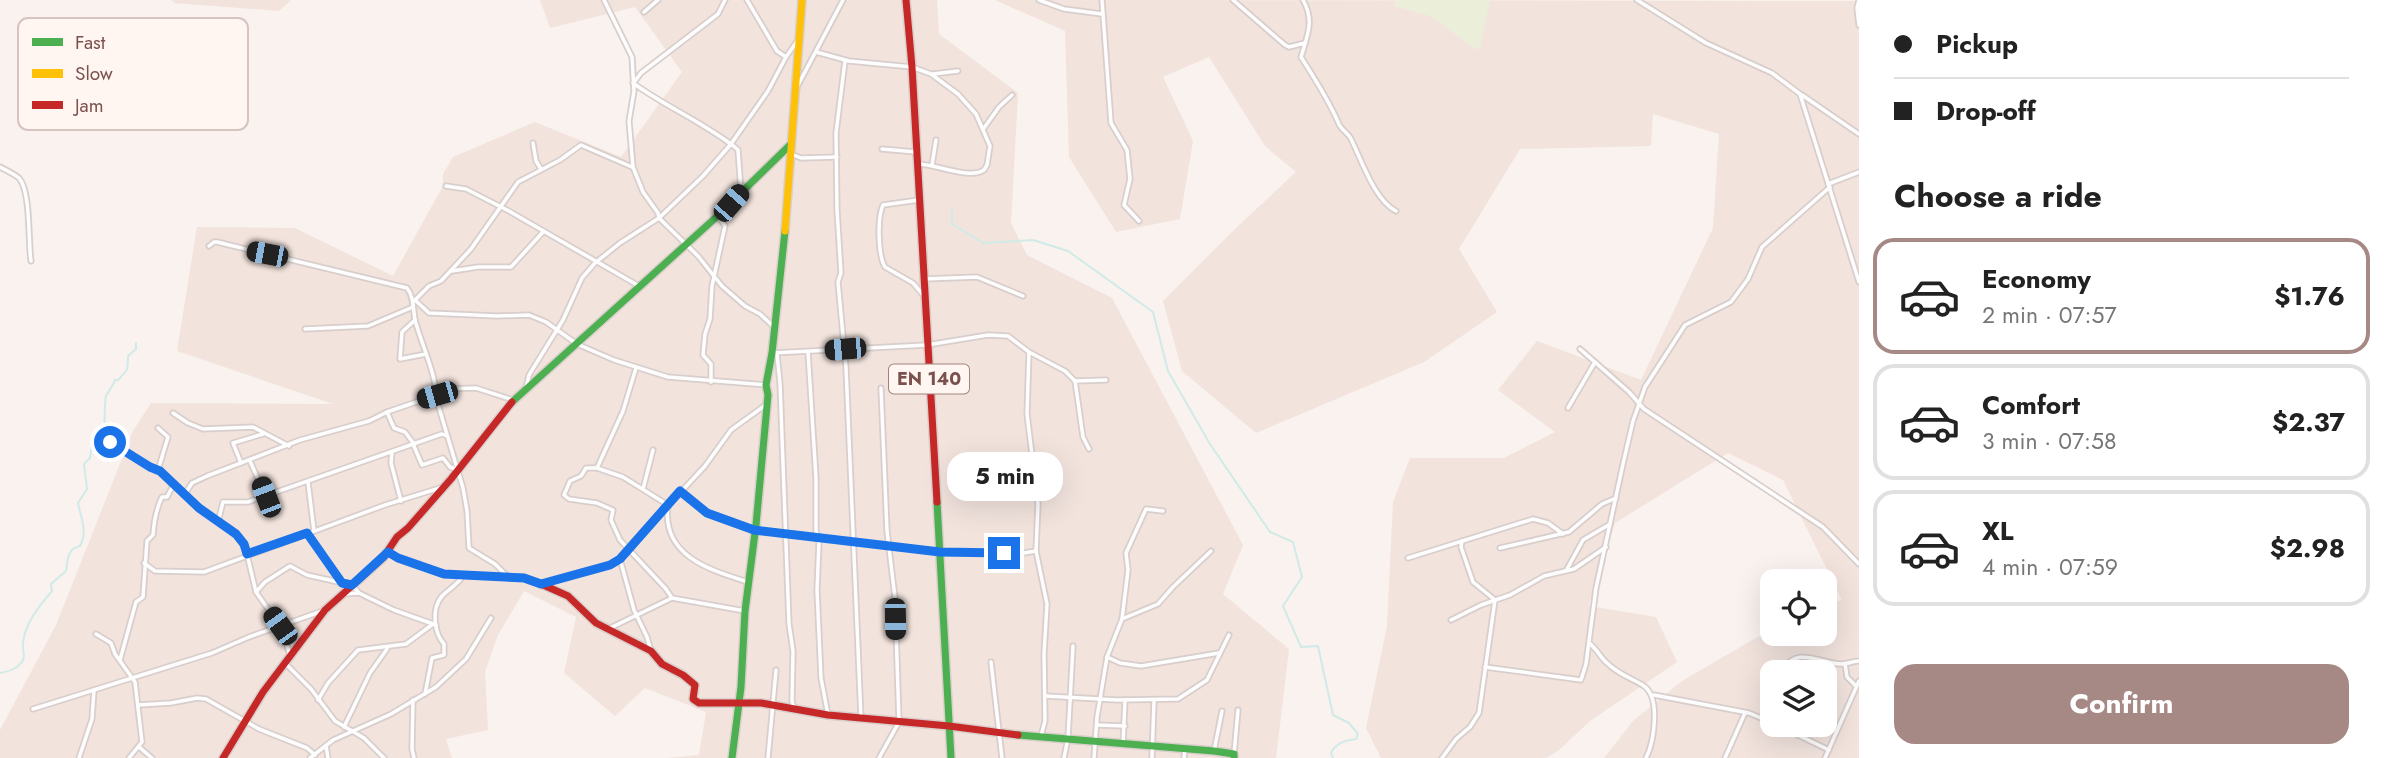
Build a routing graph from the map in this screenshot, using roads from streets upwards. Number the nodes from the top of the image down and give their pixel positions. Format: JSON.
{"nodes":[{"id":1,"x":604,"y":0,"type":"edge"},
{"id":2,"x":658,"y":0,"type":"edge"},
{"id":3,"x":725,"y":0,"type":"edge"},
{"id":4,"x":747,"y":0,"type":"edge"},
{"id":5,"x":802,"y":0,"type":"edge"},
{"id":6,"x":843,"y":0,"type":"edge"},
{"id":7,"x":906,"y":0,"type":"edge"},
{"id":8,"x":1039,"y":0,"type":"edge"},
{"id":9,"x":1102,"y":0,"type":"edge"},
{"id":10,"x":1233,"y":0,"type":"edge"},
{"id":11,"x":1303,"y":0,"type":"edge"},
{"id":12,"x":1637,"y":0,"type":"edge"},
{"id":13,"x":1858,"y":0,"type":"edge"},
{"id":14,"x":644,"y":12,"type":"dead end"},
{"id":15,"x":1102,"y":15,"type":"junction"},
{"id":16,"x":1859,"y":25,"type":"edge"},
{"id":17,"x":799,"y":38,"type":"junction"},
{"id":18,"x":1305,"y":43,"type":"junction"},
{"id":19,"x":816,"y":52,"type":"junction"},
{"id":20,"x":786,"y":57,"type":"junction"},
{"id":21,"x":845,"y":63,"type":"junction"},
{"id":22,"x":912,"y":67,"type":"junction"},
{"id":23,"x":958,"y":71,"type":"dead end"},
{"id":24,"x":931,"y":74,"type":"junction"},
{"id":25,"x":634,"y":83,"type":"junction"},
{"id":26,"x":797,"y":87,"type":"junction"},
{"id":27,"x":1801,"y":94,"type":"junction"},
{"id":28,"x":1012,"y":95,"type":"dead end"},
{"id":29,"x":984,"y":128,"type":"junction"},
{"id":30,"x":1859,"y":134,"type":"edge"},
{"id":31,"x":936,"y":140,"type":"dead end"},
{"id":32,"x":533,"y":143,"type":"dead end"},
{"id":33,"x":731,"y":144,"type":"junction"},
{"id":34,"x":792,"y":144,"type":"junction"},
{"id":35,"x":882,"y":149,"type":"dead end"},
{"id":36,"x":916,"y":152,"type":"junction"},
{"id":37,"x":791,"y":154,"type":"junction"},
{"id":38,"x":837,"y":157,"type":"junction"},
{"id":39,"x":917,"y":164,"type":"junction"},
{"id":40,"x":932,"y":165,"type":"junction"},
{"id":41,"x":0,"y":167,"type":"edge"},
{"id":42,"x":633,"y":167,"type":"junction"},
{"id":43,"x":541,"y":169,"type":"junction"},
{"id":44,"x":1859,"y":172,"type":"edge"},
{"id":45,"x":446,"y":186,"type":"dead end"},
{"id":46,"x":1829,"y":186,"type":"junction"},
{"id":47,"x":741,"y":191,"type":"junction"},
{"id":48,"x":919,"y":200,"type":"junction"},
{"id":49,"x":502,"y":208,"type":"junction"},
{"id":50,"x":1396,"y":211,"type":"dead end"},
{"id":51,"x":718,"y":215,"type":"junction"},
{"id":52,"x":659,"y":218,"type":"junction"},
{"id":53,"x":1139,"y":221,"type":"dead end"},
{"id":54,"x":542,"y":232,"type":"junction"},
{"id":55,"x":684,"y":245,"type":"junction"},
{"id":56,"x":209,"y":246,"type":"dead end"},
{"id":57,"x":31,"y":261,"type":"dead end"},
{"id":58,"x":595,"y":263,"type":"junction"},
{"id":59,"x":450,"y":271,"type":"junction"},
{"id":60,"x":714,"y":277,"type":"junction"},
{"id":61,"x":923,"y":279,"type":"junction"},
{"id":62,"x":1859,"y":281,"type":"edge"},
{"id":63,"x":639,"y":286,"type":"junction"},
{"id":64,"x":924,"y":296,"type":"junction"},
{"id":65,"x":1023,"y":296,"type":"dead end"},
{"id":66,"x":414,"y":303,"type":"junction"},
{"id":67,"x":415,"y":320,"type":"junction"},
{"id":68,"x":774,"y":327,"type":"junction"},
{"id":69,"x":305,"y":330,"type":"dead end"},
{"id":70,"x":557,"y":331,"type":"junction"},
{"id":71,"x":577,"y":344,"type":"junction"},
{"id":72,"x":927,"y":345,"type":"junction"},
{"id":73,"x":845,"y":349,"type":"junction"},
{"id":74,"x":1580,"y":349,"type":"dead end"},
{"id":75,"x":808,"y":352,"type":"junction"},
{"id":76,"x":1029,"y":352,"type":"junction"},
{"id":77,"x":426,"y":354,"type":"junction"},
{"id":78,"x":774,"y":354,"type":"junction"},
{"id":79,"x":1595,"y":362,"type":"junction"},
{"id":80,"x":636,"y":368,"type":"junction"},
{"id":81,"x":1106,"y":380,"type":"dead end"},
{"id":82,"x":1075,"y":381,"type":"junction"},
{"id":83,"x":711,"y":382,"type":"junction"},
{"id":84,"x":766,"y":385,"type":"junction"},
{"id":85,"x":881,"y":388,"type":"dead end"},
{"id":86,"x":524,"y":393,"type":"junction"},
{"id":87,"x":437,"y":395,"type":"junction"},
{"id":88,"x":514,"y":400,"type":"junction"},
{"id":89,"x":1638,"y":403,"type":"junction"},
{"id":90,"x":766,"y":404,"type":"junction"},
{"id":91,"x":1569,"y":408,"type":"dead end"},
{"id":92,"x":387,"y":412,"type":"junction"},
{"id":93,"x":173,"y":413,"type":"dead end"},
{"id":94,"x":158,"y":428,"type":"dead end"},
{"id":95,"x":263,"y":434,"type":"junction"},
{"id":96,"x":447,"y":436,"type":"junction"},
{"id":97,"x":110,"y":442,"type":"dead end"},
{"id":98,"x":413,"y":444,"type":"junction"},
{"id":99,"x":289,"y":446,"type":"junction"},
{"id":100,"x":1088,"y":449,"type":"dead end"},
{"id":101,"x":653,"y":450,"type":"dead end"},
{"id":102,"x":392,"y":453,"type":"junction"},
{"id":103,"x":250,"y":461,"type":"junction"},
{"id":104,"x":241,"y":464,"type":"junction"},
{"id":105,"x":597,"y":468,"type":"junction"},
{"id":106,"x":158,"y":470,"type":"junction"},
{"id":107,"x":458,"y":470,"type":"junction"},
{"id":108,"x":308,"y":482,"type":"junction"},
{"id":109,"x":174,"y":484,"type":"junction"},
{"id":110,"x":444,"y":486,"type":"junction"},
{"id":111,"x":643,"y":489,"type":"junction"},
{"id":112,"x":680,"y":491,"type":"junction"},
{"id":113,"x":184,"y":494,"type":"junction"},
{"id":114,"x":266,"y":497,"type":"junction"},
{"id":115,"x":1616,"y":498,"type":"junction"},
{"id":116,"x":401,"y":501,"type":"junction"},
{"id":117,"x":668,"y":505,"type":"junction"},
{"id":118,"x":1163,"y":511,"type":"dead end"},
{"id":119,"x":218,"y":522,"type":"junction"},
{"id":120,"x":1610,"y":524,"type":"junction"},
{"id":121,"x":754,"y":530,"type":"junction"},
{"id":122,"x":314,"y":531,"type":"junction"},
{"id":123,"x":307,"y":533,"type":"junction"},
{"id":124,"x":786,"y":534,"type":"junction"},
{"id":125,"x":1563,"y":534,"type":"junction"},
{"id":126,"x":817,"y":537,"type":"junction"},
{"id":127,"x":853,"y":541,"type":"junction"},
{"id":128,"x":1462,"y":541,"type":"junction"},
{"id":129,"x":889,"y":546,"type":"junction"},
{"id":130,"x":1606,"y":547,"type":"junction"},
{"id":131,"x":1500,"y":548,"type":"dead end"},
{"id":132,"x":630,"y":549,"type":"junction"},
{"id":133,"x":1036,"y":551,"type":"junction"},
{"id":134,"x":1211,"y":551,"type":"dead end"},
{"id":135,"x":388,"y":552,"type":"junction"},
{"id":136,"x":940,"y":552,"type":"junction"},
{"id":137,"x":247,"y":554,"type":"junction"},
{"id":138,"x":1408,"y":558,"type":"dead end"},
{"id":139,"x":620,"y":559,"type":"junction"},
{"id":140,"x":144,"y":563,"type":"junction"},
{"id":141,"x":1859,"y":564,"type":"edge"},
{"id":142,"x":1566,"y":571,"type":"junction"},
{"id":143,"x":463,"y":576,"type":"junction"},
{"id":144,"x":508,"y":577,"type":"junction"},
{"id":145,"x":748,"y":582,"type":"junction"},
{"id":146,"x":342,"y":583,"type":"junction"},
{"id":147,"x":541,"y":584,"type":"junction"},
{"id":148,"x":352,"y":585,"type":"junction"},
{"id":149,"x":256,"y":592,"type":"junction"},
{"id":150,"x":359,"y":593,"type":"junction"},
{"id":151,"x":344,"y":594,"type":"junction"},
{"id":152,"x":672,"y":598,"type":"junction"},
{"id":153,"x":1495,"y":600,"type":"junction"},
{"id":154,"x":325,"y":610,"type":"junction"},
{"id":155,"x":745,"y":611,"type":"junction"},
{"id":156,"x":637,"y":615,"type":"junction"},
{"id":157,"x":491,"y":618,"type":"dead end"},
{"id":158,"x":1122,"y":619,"type":"junction"},
{"id":159,"x":1451,"y":620,"type":"dead end"},
{"id":160,"x":434,"y":624,"type":"junction"},
{"id":161,"x":280,"y":626,"type":"junction"},
{"id":162,"x":608,"y":629,"type":"junction"},
{"id":163,"x":96,"y":634,"type":"dead end"},
{"id":164,"x":1229,"y":635,"type":"dead end"},
{"id":165,"x":1588,"y":642,"type":"junction"},
{"id":166,"x":1073,"y":646,"type":"dead end"},
{"id":167,"x":387,"y":648,"type":"junction"},
{"id":168,"x":651,"y":651,"type":"junction"},
{"id":169,"x":1219,"y":653,"type":"junction"},
{"id":170,"x":1107,"y":657,"type":"junction"},
{"id":171,"x":120,"y":660,"type":"junction"},
{"id":172,"x":288,"y":660,"type":"junction"},
{"id":173,"x":1792,"y":660,"type":"edge"},
{"id":174,"x":1827,"y":660,"type":"edge"},
{"id":175,"x":1859,"y":661,"type":"edge"},
{"id":176,"x":991,"y":662,"type":"dead end"},
{"id":177,"x":1837,"y":662,"type":"edge"},
{"id":178,"x":1845,"y":664,"type":"junction"},
{"id":179,"x":1485,"y":667,"type":"junction"},
{"id":180,"x":776,"y":670,"type":"dead end"},
{"id":181,"x":133,"y":677,"type":"junction"},
{"id":182,"x":1859,"y":681,"type":"edge"},
{"id":183,"x":1856,"y":686,"type":"junction"},
{"id":184,"x":94,"y":691,"type":"junction"},
{"id":185,"x":1651,"y":694,"type":"junction"},
{"id":186,"x":425,"y":695,"type":"junction"},
{"id":187,"x":1046,"y":696,"type":"junction"},
{"id":188,"x":1069,"y":697,"type":"junction"},
{"id":189,"x":1100,"y":699,"type":"junction"},
{"id":190,"x":413,"y":700,"type":"junction"},
{"id":191,"x":1125,"y":700,"type":"junction"},
{"id":192,"x":318,"y":701,"type":"junction"},
{"id":193,"x":1154,"y":701,"type":"junction"},
{"id":194,"x":737,"y":704,"type":"junction"},
{"id":195,"x":138,"y":705,"type":"junction"},
{"id":196,"x":771,"y":706,"type":"junction"},
{"id":197,"x":33,"y":709,"type":"dead end"},
{"id":198,"x":794,"y":710,"type":"junction"},
{"id":199,"x":1238,"y":710,"type":"dead end"},
{"id":200,"x":1222,"y":711,"type":"dead end"},
{"id":201,"x":1745,"y":713,"type":"junction"},
{"id":202,"x":828,"y":715,"type":"junction"},
{"id":203,"x":861,"y":718,"type":"junction"},
{"id":204,"x":1760,"y":718,"type":"edge"},
{"id":205,"x":245,"y":721,"type":"junction"},
{"id":206,"x":899,"y":722,"type":"junction"},
{"id":207,"x":1097,"y":725,"type":"junction"},
{"id":208,"x":949,"y":726,"type":"junction"},
{"id":209,"x":1125,"y":726,"type":"junction"},
{"id":210,"x":344,"y":727,"type":"junction"},
{"id":211,"x":355,"y":732,"type":"junction"},
{"id":212,"x":1000,"y":734,"type":"junction"},
{"id":213,"x":1041,"y":736,"type":"junction"},
{"id":214,"x":1802,"y":737,"type":"edge"},
{"id":215,"x":1068,"y":738,"type":"junction"},
{"id":216,"x":1096,"y":741,"type":"junction"},
{"id":217,"x":1123,"y":744,"type":"junction"},
{"id":218,"x":326,"y":746,"type":"junction"},
{"id":219,"x":1153,"y":746,"type":"junction"},
{"id":220,"x":139,"y":747,"type":"junction"},
{"id":221,"x":1829,"y":750,"type":"junction"},
{"id":222,"x":1214,"y":751,"type":"junction"},
{"id":223,"x":1184,"y":754,"type":"edge"},
{"id":224,"x":312,"y":756,"type":"edge"},
{"id":225,"x":1234,"y":756,"type":"edge"},
{"id":226,"x":1825,"y":757,"type":"edge"},
{"id":227,"x":79,"y":758,"type":"edge"},
{"id":228,"x":129,"y":758,"type":"edge"},
{"id":229,"x":152,"y":758,"type":"edge"},
{"id":230,"x":223,"y":758,"type":"edge"},
{"id":231,"x":328,"y":758,"type":"edge"},
{"id":232,"x":384,"y":758,"type":"edge"},
{"id":233,"x":414,"y":758,"type":"edge"},
{"id":234,"x":732,"y":758,"type":"edge"},
{"id":235,"x":768,"y":758,"type":"edge"},
{"id":236,"x":879,"y":758,"type":"edge"},
{"id":237,"x":951,"y":758,"type":"edge"},
{"id":238,"x":1002,"y":758,"type":"edge"},
{"id":239,"x":1064,"y":758,"type":"edge"},
{"id":240,"x":1094,"y":758,"type":"edge"},
{"id":241,"x":1152,"y":758,"type":"edge"},
{"id":242,"x":1442,"y":758,"type":"edge"},
{"id":243,"x":1646,"y":758,"type":"edge"},
{"id":244,"x":1725,"y":758,"type":"edge"},
{"id":245,"x":1832,"y":758,"type":"edge"}],
"edges":[{"from":1,"to":25,"type":"street"},
{"from":2,"to":14,"type":"street"},
{"from":3,"to":25,"type":"street"},
{"from":4,"to":20,"type":"street"},
{"from":5,"to":17,"type":"street"},
{"from":6,"to":19,"type":"street"},
{"from":7,"to":22,"type":"street","number":"EN 140"},
{"from":8,"to":15,"type":"street"},
{"from":9,"to":15,"type":"street"},
{"from":10,"to":18,"type":"street"},
{"from":11,"to":18,"type":"street"},
{"from":12,"to":27,"type":"street"},
{"from":13,"to":16,"type":"street"},
{"from":15,"to":53,"type":"street"},
{"from":17,"to":20,"type":"street"},
{"from":17,"to":26,"type":"street"},
{"from":18,"to":50,"type":"street"},
{"from":19,"to":21,"type":"street"},
{"from":19,"to":26,"type":"street"},
{"from":20,"to":33,"type":"street"},
{"from":21,"to":22,"type":"street"},
{"from":21,"to":38,"type":"street"},
{"from":22,"to":24,"type":"street"},
{"from":22,"to":36,"type":"street","number":"EN 140"},
{"from":23,"to":24,"type":"street"},
{"from":24,"to":29,"type":"street"},
{"from":25,"to":33,"type":"street"},
{"from":25,"to":42,"type":"street"},
{"from":26,"to":34,"type":"street"},
{"from":27,"to":30,"type":"street"},
{"from":27,"to":46,"type":"street"},
{"from":28,"to":29,"type":"street"},
{"from":29,"to":40,"type":"street"},
{"from":31,"to":40,"type":"street"},
{"from":32,"to":43,"type":"street"},
{"from":33,"to":47,"type":"street"},
{"from":33,"to":52,"type":"street"},
{"from":34,"to":37,"type":"street"},
{"from":34,"to":47,"type":"street"},
{"from":35,"to":36,"type":"street"},
{"from":36,"to":39,"type":"street","number":"EN 140"},
{"from":37,"to":38,"type":"street"},
{"from":37,"to":68,"type":"street"},
{"from":38,"to":73,"type":"street"},
{"from":39,"to":40,"type":"street"},
{"from":39,"to":48,"type":"street","number":"EN 140"},
{"from":41,"to":57,"type":"street"},
{"from":42,"to":43,"type":"street"},
{"from":42,"to":52,"type":"street"},
{"from":43,"to":49,"type":"street"},
{"from":44,"to":46,"type":"street"},
{"from":45,"to":49,"type":"street"},
{"from":46,"to":62,"type":"street"},
{"from":46,"to":89,"type":"street"},
{"from":47,"to":51,"type":"street"},
{"from":48,"to":61,"type":"street","number":"EN 140"},
{"from":48,"to":64,"type":"street"},
{"from":49,"to":54,"type":"street"},
{"from":49,"to":59,"type":"street"},
{"from":51,"to":55,"type":"street"},
{"from":51,"to":60,"type":"street"},
{"from":52,"to":55,"type":"street"},
{"from":52,"to":58,"type":"street"},
{"from":54,"to":58,"type":"street"},
{"from":54,"to":59,"type":"street"},
{"from":55,"to":60,"type":"street"},
{"from":55,"to":63,"type":"street"},
{"from":56,"to":66,"type":"street"},
{"from":58,"to":63,"type":"street"},
{"from":58,"to":70,"type":"street"},
{"from":59,"to":66,"type":"street"},
{"from":60,"to":68,"type":"street"},
{"from":60,"to":83,"type":"street"},
{"from":61,"to":64,"type":"street","number":"EN 140"},
{"from":61,"to":65,"type":"street"},
{"from":63,"to":71,"type":"street"},
{"from":64,"to":72,"type":"street","number":"EN 140"},
{"from":66,"to":67,"type":"street"},
{"from":66,"to":69,"type":"street"},
{"from":66,"to":70,"type":"street"},
{"from":67,"to":77,"type":"street"},
{"from":67,"to":77,"type":"street"},
{"from":68,"to":78,"type":"street"},
{"from":70,"to":71,"type":"street"},
{"from":70,"to":86,"type":"street"},
{"from":71,"to":80,"type":"street"},
{"from":71,"to":86,"type":"street"},
{"from":72,"to":73,"type":"street"},
{"from":72,"to":76,"type":"street"},
{"from":72,"to":136,"type":"street","number":"EN 140"},
{"from":73,"to":75,"type":"street"},
{"from":73,"to":127,"type":"street"},
{"from":74,"to":79,"type":"street"},
{"from":75,"to":78,"type":"street"},
{"from":75,"to":126,"type":"street"},
{"from":76,"to":82,"type":"street"},
{"from":76,"to":133,"type":"street"},
{"from":77,"to":87,"type":"street"},
{"from":78,"to":84,"type":"street"},
{"from":78,"to":124,"type":"street"},
{"from":79,"to":89,"type":"street"},
{"from":79,"to":91,"type":"street"},
{"from":80,"to":83,"type":"street"},
{"from":80,"to":105,"type":"street"},
{"from":81,"to":82,"type":"street"},
{"from":82,"to":100,"type":"street"},
{"from":83,"to":84,"type":"street"},
{"from":84,"to":90,"type":"street"},
{"from":85,"to":129,"type":"street"},
{"from":86,"to":88,"type":"street"},
{"from":87,"to":88,"type":"street"},
{"from":87,"to":92,"type":"street"},
{"from":87,"to":96,"type":"street"},
{"from":88,"to":107,"type":"street"},
{"from":89,"to":115,"type":"street"},
{"from":89,"to":141,"type":"street"},
{"from":90,"to":112,"type":"street"},
{"from":90,"to":121,"type":"street"},
{"from":92,"to":98,"type":"street"},
{"from":92,"to":99,"type":"street"},
{"from":93,"to":95,"type":"street"},
{"from":94,"to":106,"type":"street"},
{"from":95,"to":99,"type":"street"},
{"from":95,"to":104,"type":"street"},
{"from":96,"to":98,"type":"street"},
{"from":96,"to":107,"type":"street"},
{"from":97,"to":106,"type":"street"},
{"from":98,"to":102,"type":"street"},
{"from":98,"to":107,"type":"street"},
{"from":99,"to":103,"type":"street"},
{"from":101,"to":111,"type":"street"},
{"from":102,"to":108,"type":"street"},
{"from":102,"to":116,"type":"street"},
{"from":103,"to":104,"type":"street"},
{"from":103,"to":114,"type":"street"},
{"from":104,"to":113,"type":"street"},
{"from":105,"to":111,"type":"street"},
{"from":105,"to":132,"type":"street"},
{"from":106,"to":109,"type":"street"},
{"from":107,"to":110,"type":"street"},
{"from":107,"to":144,"type":"street"},
{"from":108,"to":114,"type":"street"},
{"from":108,"to":122,"type":"street"},
{"from":109,"to":113,"type":"street"},
{"from":109,"to":140,"type":"street"},
{"from":110,"to":116,"type":"street"},
{"from":110,"to":135,"type":"street"},
{"from":111,"to":117,"type":"street"},
{"from":112,"to":117,"type":"street"},
{"from":112,"to":121,"type":"street"},
{"from":113,"to":119,"type":"street"},
{"from":114,"to":119,"type":"street"},
{"from":115,"to":120,"type":"street"},
{"from":115,"to":125,"type":"street"},
{"from":116,"to":122,"type":"street"},
{"from":117,"to":132,"type":"street"},
{"from":117,"to":145,"type":"street"},
{"from":118,"to":158,"type":"street"},
{"from":119,"to":137,"type":"street"},
{"from":120,"to":130,"type":"street"},
{"from":120,"to":142,"type":"street"},
{"from":121,"to":124,"type":"street"},
{"from":121,"to":145,"type":"street"},
{"from":122,"to":123,"type":"street"},
{"from":123,"to":137,"type":"street"},
{"from":123,"to":146,"type":"street"},
{"from":124,"to":126,"type":"street"},
{"from":124,"to":198,"type":"street"},
{"from":125,"to":128,"type":"street"},
{"from":125,"to":131,"type":"street"},
{"from":126,"to":127,"type":"street"},
{"from":126,"to":202,"type":"street"},
{"from":127,"to":129,"type":"street"},
{"from":127,"to":203,"type":"street"},
{"from":128,"to":138,"type":"street"},
{"from":128,"to":153,"type":"street"},
{"from":129,"to":136,"type":"street"},
{"from":129,"to":206,"type":"street"},
{"from":130,"to":142,"type":"street"},
{"from":130,"to":165,"type":"street"},
{"from":132,"to":139,"type":"street"},
{"from":132,"to":152,"type":"street"},
{"from":133,"to":136,"type":"street"},
{"from":133,"to":187,"type":"street"},
{"from":134,"to":158,"type":"street"},
{"from":135,"to":143,"type":"street"},
{"from":135,"to":148,"type":"street"},
{"from":136,"to":208,"type":"street","number":"EN 140"},
{"from":137,"to":140,"type":"street"},
{"from":137,"to":149,"type":"street"},
{"from":139,"to":147,"type":"street"},
{"from":139,"to":156,"type":"street"},
{"from":140,"to":171,"type":"street"},
{"from":142,"to":153,"type":"street"},
{"from":143,"to":144,"type":"street"},
{"from":143,"to":160,"type":"street"},
{"from":144,"to":147,"type":"street"},
{"from":145,"to":155,"type":"street"},
{"from":146,"to":148,"type":"street"},
{"from":146,"to":149,"type":"street"},
{"from":147,"to":162,"type":"street"},
{"from":148,"to":150,"type":"street"},
{"from":148,"to":151,"type":"street"},
{"from":149,"to":161,"type":"street"},
{"from":150,"to":151,"type":"street"},
{"from":150,"to":160,"type":"street"},
{"from":151,"to":154,"type":"street"},
{"from":152,"to":155,"type":"street"},
{"from":152,"to":156,"type":"street"},
{"from":153,"to":159,"type":"street"},
{"from":153,"to":179,"type":"street"},
{"from":154,"to":161,"type":"street"},
{"from":154,"to":172,"type":"street"},
{"from":155,"to":194,"type":"street"},
{"from":156,"to":162,"type":"street"},
{"from":156,"to":168,"type":"street"},
{"from":157,"to":186,"type":"street"},
{"from":158,"to":170,"type":"street"},
{"from":160,"to":167,"type":"street"},
{"from":160,"to":186,"type":"street"},
{"from":161,"to":172,"type":"street"},
{"from":161,"to":181,"type":"street"},
{"from":162,"to":168,"type":"street"},
{"from":163,"to":171,"type":"street"},
{"from":164,"to":169,"type":"street"},
{"from":165,"to":179,"type":"street"},
{"from":165,"to":185,"type":"street"},
{"from":166,"to":188,"type":"street"},
{"from":167,"to":192,"type":"street"},
{"from":167,"to":210,"type":"street"},
{"from":168,"to":194,"type":"street"},
{"from":169,"to":170,"type":"street"},
{"from":169,"to":193,"type":"street"},
{"from":170,"to":189,"type":"street"},
{"from":171,"to":181,"type":"street"},
{"from":172,"to":192,"type":"street"},
{"from":172,"to":205,"type":"street"},
{"from":173,"to":174,"type":"street"},
{"from":175,"to":178,"type":"street"},
{"from":176,"to":212,"type":"street"},
{"from":177,"to":178,"type":"street"},
{"from":178,"to":183,"type":"street"},
{"from":179,"to":242,"type":"street"},
{"from":180,"to":196,"type":"street"},
{"from":181,"to":184,"type":"street"},
{"from":181,"to":195,"type":"street"},
{"from":182,"to":183,"type":"street"},
{"from":183,"to":221,"type":"street"},
{"from":184,"to":197,"type":"street"},
{"from":184,"to":227,"type":"street"},
{"from":185,"to":201,"type":"street"},
{"from":185,"to":243,"type":"street"},
{"from":186,"to":190,"type":"street"},
{"from":187,"to":188,"type":"street"},
{"from":187,"to":213,"type":"street"},
{"from":188,"to":189,"type":"street"},
{"from":188,"to":215,"type":"street"},
{"from":189,"to":191,"type":"street"},
{"from":189,"to":207,"type":"street"},
{"from":190,"to":211,"type":"street"},
{"from":190,"to":233,"type":"street"},
{"from":191,"to":193,"type":"street"},
{"from":191,"to":209,"type":"street"},
{"from":192,"to":210,"type":"street"},
{"from":193,"to":219,"type":"street"},
{"from":194,"to":196,"type":"street"},
{"from":194,"to":234,"type":"street"},
{"from":195,"to":205,"type":"street"},
{"from":195,"to":220,"type":"street"},
{"from":196,"to":198,"type":"street"},
{"from":196,"to":235,"type":"street"},
{"from":198,"to":202,"type":"street"},
{"from":199,"to":225,"type":"street"},
{"from":200,"to":222,"type":"street"},
{"from":201,"to":204,"type":"street"},
{"from":201,"to":244,"type":"street"},
{"from":202,"to":203,"type":"street"},
{"from":203,"to":206,"type":"street"},
{"from":205,"to":224,"type":"street"},
{"from":205,"to":230,"type":"street"},
{"from":206,"to":208,"type":"street"},
{"from":206,"to":236,"type":"street"},
{"from":207,"to":209,"type":"street"},
{"from":207,"to":216,"type":"street"},
{"from":208,"to":212,"type":"street"},
{"from":208,"to":237,"type":"street","number":"EN 140"},
{"from":209,"to":217,"type":"street"},
{"from":210,"to":211,"type":"street"},
{"from":211,"to":218,"type":"street"},
{"from":211,"to":232,"type":"street"},
{"from":212,"to":213,"type":"street"},
{"from":212,"to":238,"type":"street"},
{"from":213,"to":215,"type":"street"},
{"from":214,"to":221,"type":"street"},
{"from":215,"to":216,"type":"street"},
{"from":215,"to":239,"type":"street"},
{"from":216,"to":217,"type":"street"},
{"from":216,"to":240,"type":"street"},
{"from":217,"to":219,"type":"street"},
{"from":218,"to":224,"type":"street"},
{"from":218,"to":231,"type":"street"},
{"from":219,"to":223,"type":"street"},
{"from":219,"to":241,"type":"street"},
{"from":220,"to":228,"type":"street"},
{"from":220,"to":229,"type":"street"},
{"from":221,"to":226,"type":"street"},
{"from":222,"to":223,"type":"street"},
{"from":222,"to":225,"type":"street"},
{"from":226,"to":245,"type":"street"}]}
